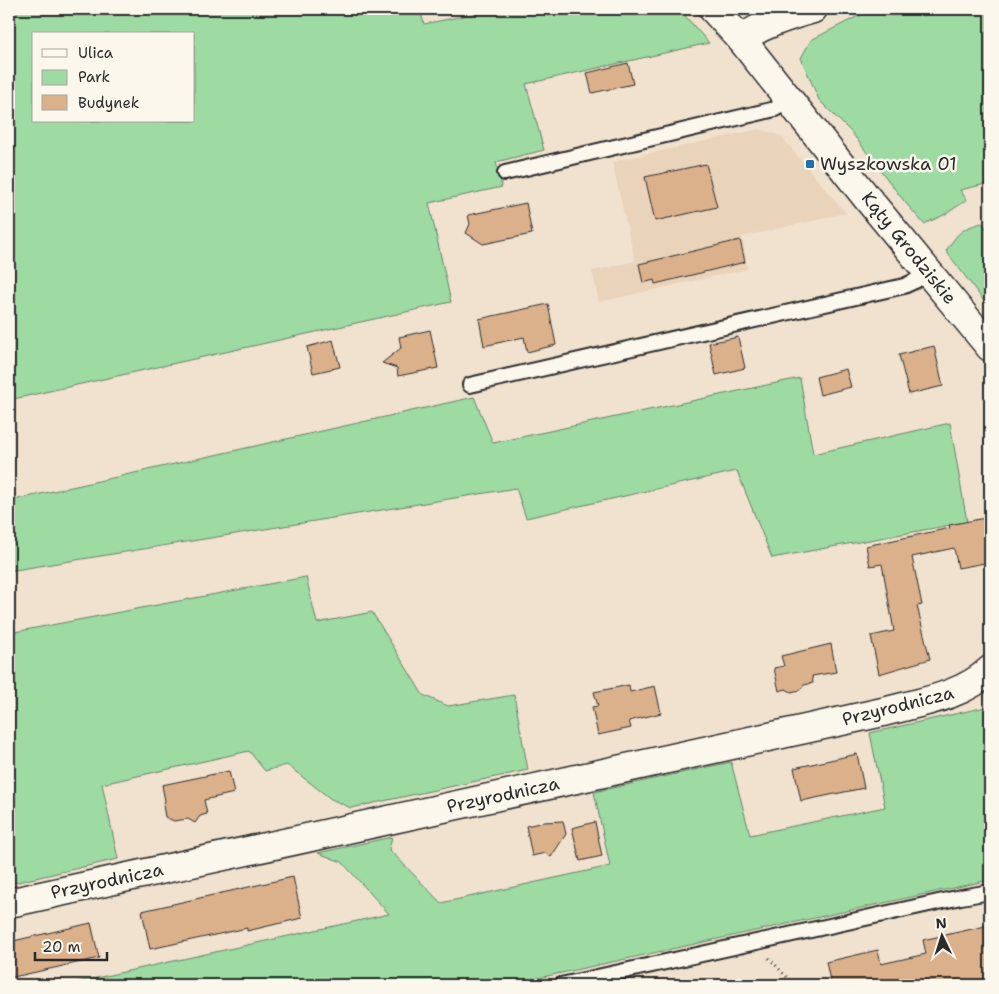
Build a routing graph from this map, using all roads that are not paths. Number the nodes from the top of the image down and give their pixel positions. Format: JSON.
{"nodes":[{"id":1,"x":713,"y":9,"type":"edge"},
{"id":2,"x":813,"y":9,"type":"edge"},
{"id":3,"x":741,"y":39,"type":"junction"},
{"id":4,"x":790,"y":100,"type":"junction"},
{"id":5,"x":505,"y":173,"type":"dead end"},
{"id":6,"x":927,"y":270,"type":"junction"},
{"id":7,"x":990,"y":347,"type":"edge"},
{"id":8,"x":470,"y":385,"type":"dead end"},
{"id":9,"x":990,"y":670,"type":"edge"},
{"id":10,"x":990,"y":892,"type":"edge"},
{"id":11,"x":9,"y":903,"type":"edge"},
{"id":12,"x":561,"y":985,"type":"edge"}],
"edges":[{"from":1,"to":3,"type":"street","name":"Kąty Grodziskie"},
{"from":2,"to":3,"type":"street"},
{"from":3,"to":4,"type":"street","name":"Kąty Grodziskie"},
{"from":4,"to":5,"type":"lane"},
{"from":4,"to":6,"type":"street","name":"Kąty Grodziskie"},
{"from":6,"to":7,"type":"street","name":"Kąty Grodziskie"},
{"from":6,"to":8,"type":"lane"},
{"from":9,"to":11,"type":"street","name":"Przyrodnicza"},
{"from":10,"to":12,"type":"lane"}]}
